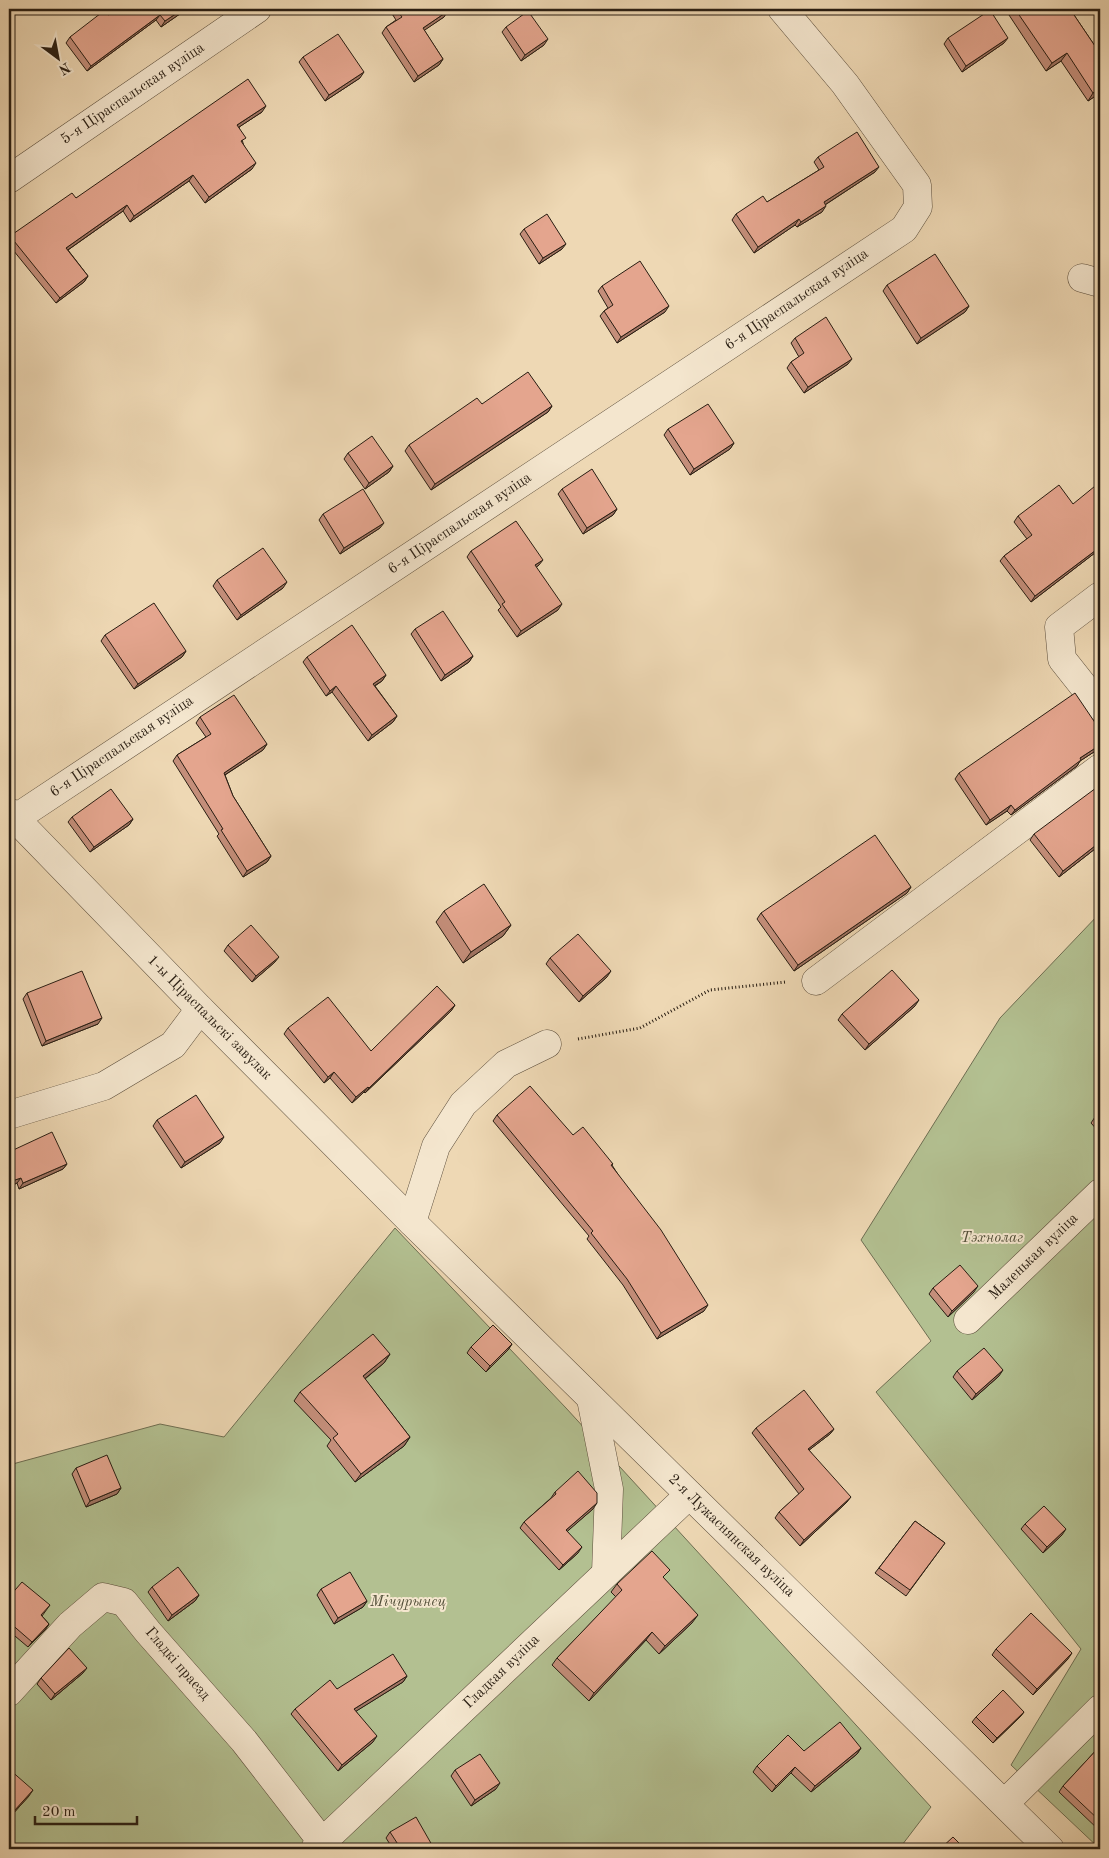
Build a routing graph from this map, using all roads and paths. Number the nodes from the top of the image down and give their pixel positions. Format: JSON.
{"nodes":[{"id":1,"x":258,"y":9,"type":"edge"},
{"id":2,"x":782,"y":9,"type":"edge"},
{"id":3,"x":9,"y":179,"type":"edge"},
{"id":4,"x":1100,"y":596,"type":"edge"},
{"id":5,"x":1100,"y":707,"type":"edge"},
{"id":6,"x":1100,"y":768,"type":"edge"},
{"id":7,"x":12,"y":815,"type":"edge"},
{"id":8,"x":816,"y":981,"type":"joint"},
{"id":9,"x":200,"y":1009,"type":"junction"},
{"id":10,"x":548,"y":1044,"type":"joint"},
{"id":11,"x":9,"y":1115,"type":"edge"},
{"id":12,"x":1100,"y":1193,"type":"edge"},
{"id":13,"x":412,"y":1222,"type":"junction"},
{"id":14,"x":968,"y":1320,"type":"dead end"},
{"id":15,"x":591,"y":1398,"type":"junction"},
{"id":16,"x":689,"y":1495,"type":"junction"},
{"id":17,"x":606,"y":1573,"type":"junction"},
{"id":18,"x":9,"y":1692,"type":"edge"},
{"id":19,"x":1100,"y":1709,"type":"edge"},
{"id":20,"x":1004,"y":1804,"type":"junction"},
{"id":21,"x":321,"y":1847,"type":"edge"},
{"id":22,"x":1050,"y":1849,"type":"edge"}],
"edges":[{"from":1,"to":3,"type":"street","name":"5-я Ціраспальская вуліца"},
{"from":2,"to":7,"type":"street","name":"6-я Ціраспальская вуліца"},
{"from":4,"to":5,"type":"street"},
{"from":6,"to":8,"type":"street"},
{"from":7,"to":9,"type":"street","name":"1-ы Ціраспальскі завулак"},
{"from":8,"to":10,"type":"path"},
{"from":9,"to":11,"type":"street"},
{"from":9,"to":13,"type":"street","name":"1-ы Ціраспальскі завулак"},
{"from":10,"to":13,"type":"street"},
{"from":12,"to":14,"type":"street","name":"Маленькая вуліца"},
{"from":13,"to":15,"type":"street","name":"2-я Лужаснянская вуліца"},
{"from":15,"to":16,"type":"street","name":"2-я Лужаснянская вуліца"},
{"from":15,"to":17,"type":"street"},
{"from":16,"to":17,"type":"street","name":"Гладкая вуліца"},
{"from":16,"to":20,"type":"street","name":"2-я Лужаснянская вуліца"},
{"from":17,"to":21,"type":"street","name":"Гладкая вуліца"},
{"from":18,"to":21,"type":"street","name":"Гладкі праезд"},
{"from":19,"to":20,"type":"street"},
{"from":20,"to":22,"type":"street","name":"2-я Лужаснянская вуліца"}]}
